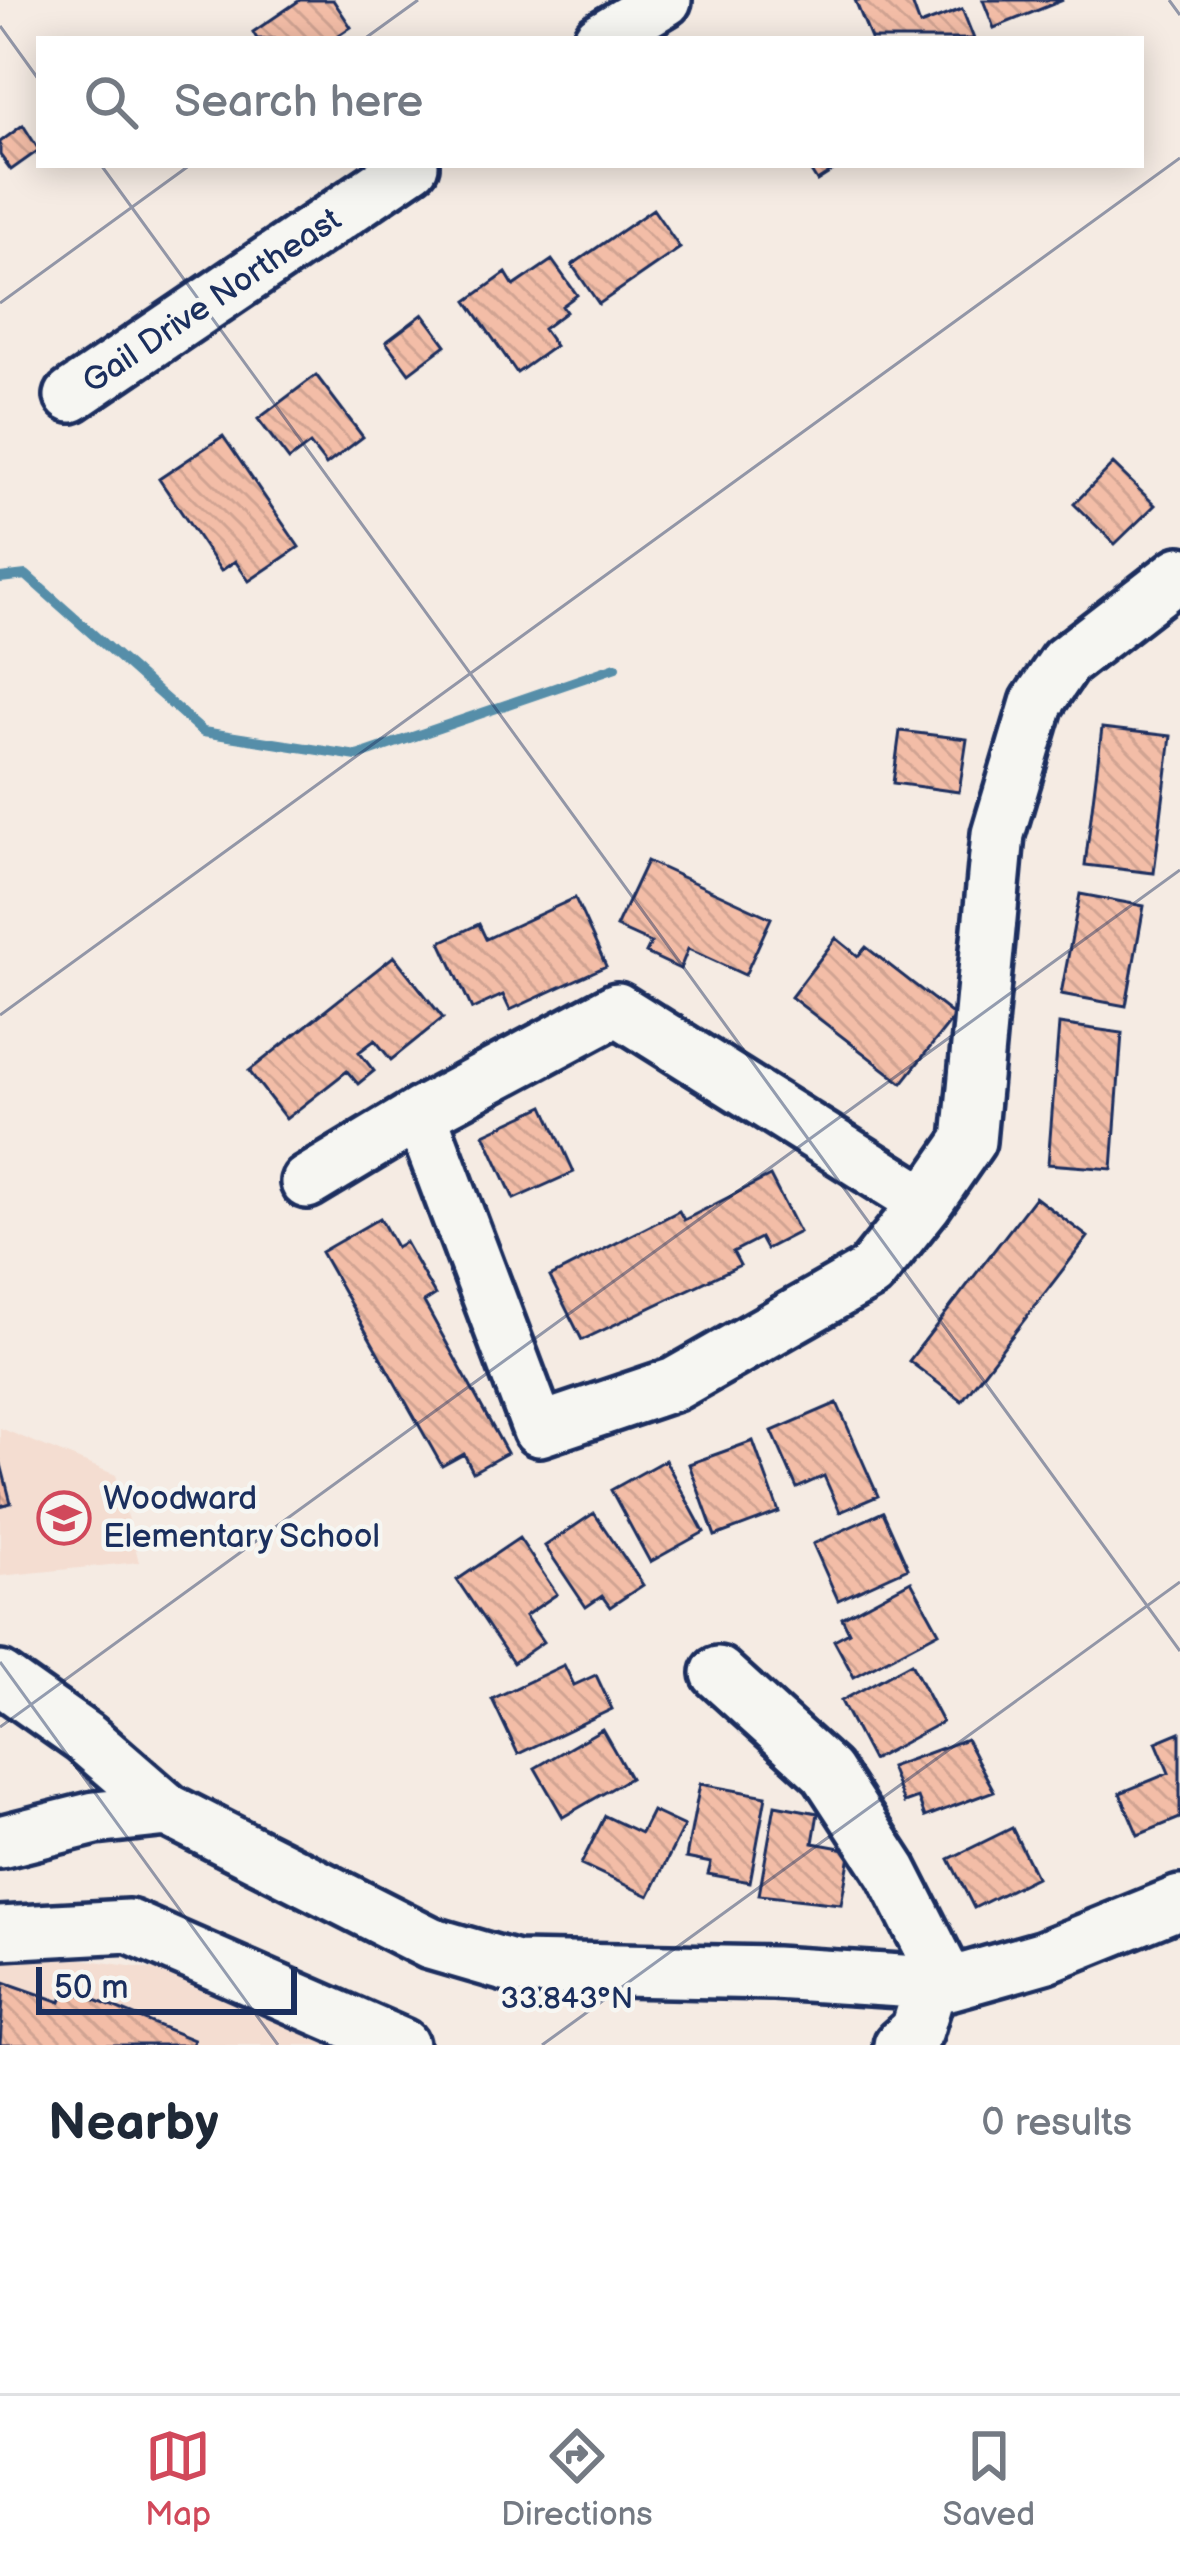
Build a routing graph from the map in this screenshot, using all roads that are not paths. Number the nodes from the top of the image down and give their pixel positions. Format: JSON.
{"nodes":[{"id":1,"x":665,"y":0,"type":"edge"},
{"id":2,"x":605,"y":36,"type":"edge"},
{"id":3,"x":408,"y":168,"type":"edge"},
{"id":4,"x":71,"y":396,"type":"dead end"},
{"id":5,"x":1180,"y":573,"type":"edge"},
{"id":6,"x":420,"y":1114,"type":"junction"},
{"id":7,"x":307,"y":1182,"type":"dead end"},
{"id":8,"x":926,"y":1203,"type":"junction"},
{"id":9,"x":718,"y":1673,"type":"dead end"},
{"id":10,"x":0,"y":1678,"type":"edge"},
{"id":11,"x":168,"y":1810,"type":"junction"},
{"id":12,"x":0,"y":1842,"type":"edge"},
{"id":13,"x":1180,"y":1902,"type":"edge"},
{"id":14,"x":0,"y":1933,"type":"edge"},
{"id":15,"x":940,"y":1984,"type":"junction"},
{"id":16,"x":402,"y":2045,"type":"edge"},
{"id":17,"x":900,"y":2045,"type":"edge"}],
"edges":[{"from":1,"to":2,"type":"street"},
{"from":3,"to":4,"type":"street","name":"Gail Drive Northeast"},
{"from":5,"to":8,"type":"street"},
{"from":6,"to":7,"type":"street"},
{"from":6,"to":8,"type":"street"},
{"from":6,"to":8,"type":"street"},
{"from":9,"to":15,"type":"street"},
{"from":10,"to":11,"type":"street"},
{"from":11,"to":12,"type":"street"},
{"from":11,"to":15,"type":"street"},
{"from":13,"to":15,"type":"street"},
{"from":14,"to":16,"type":"street"},
{"from":15,"to":17,"type":"street"}]}
